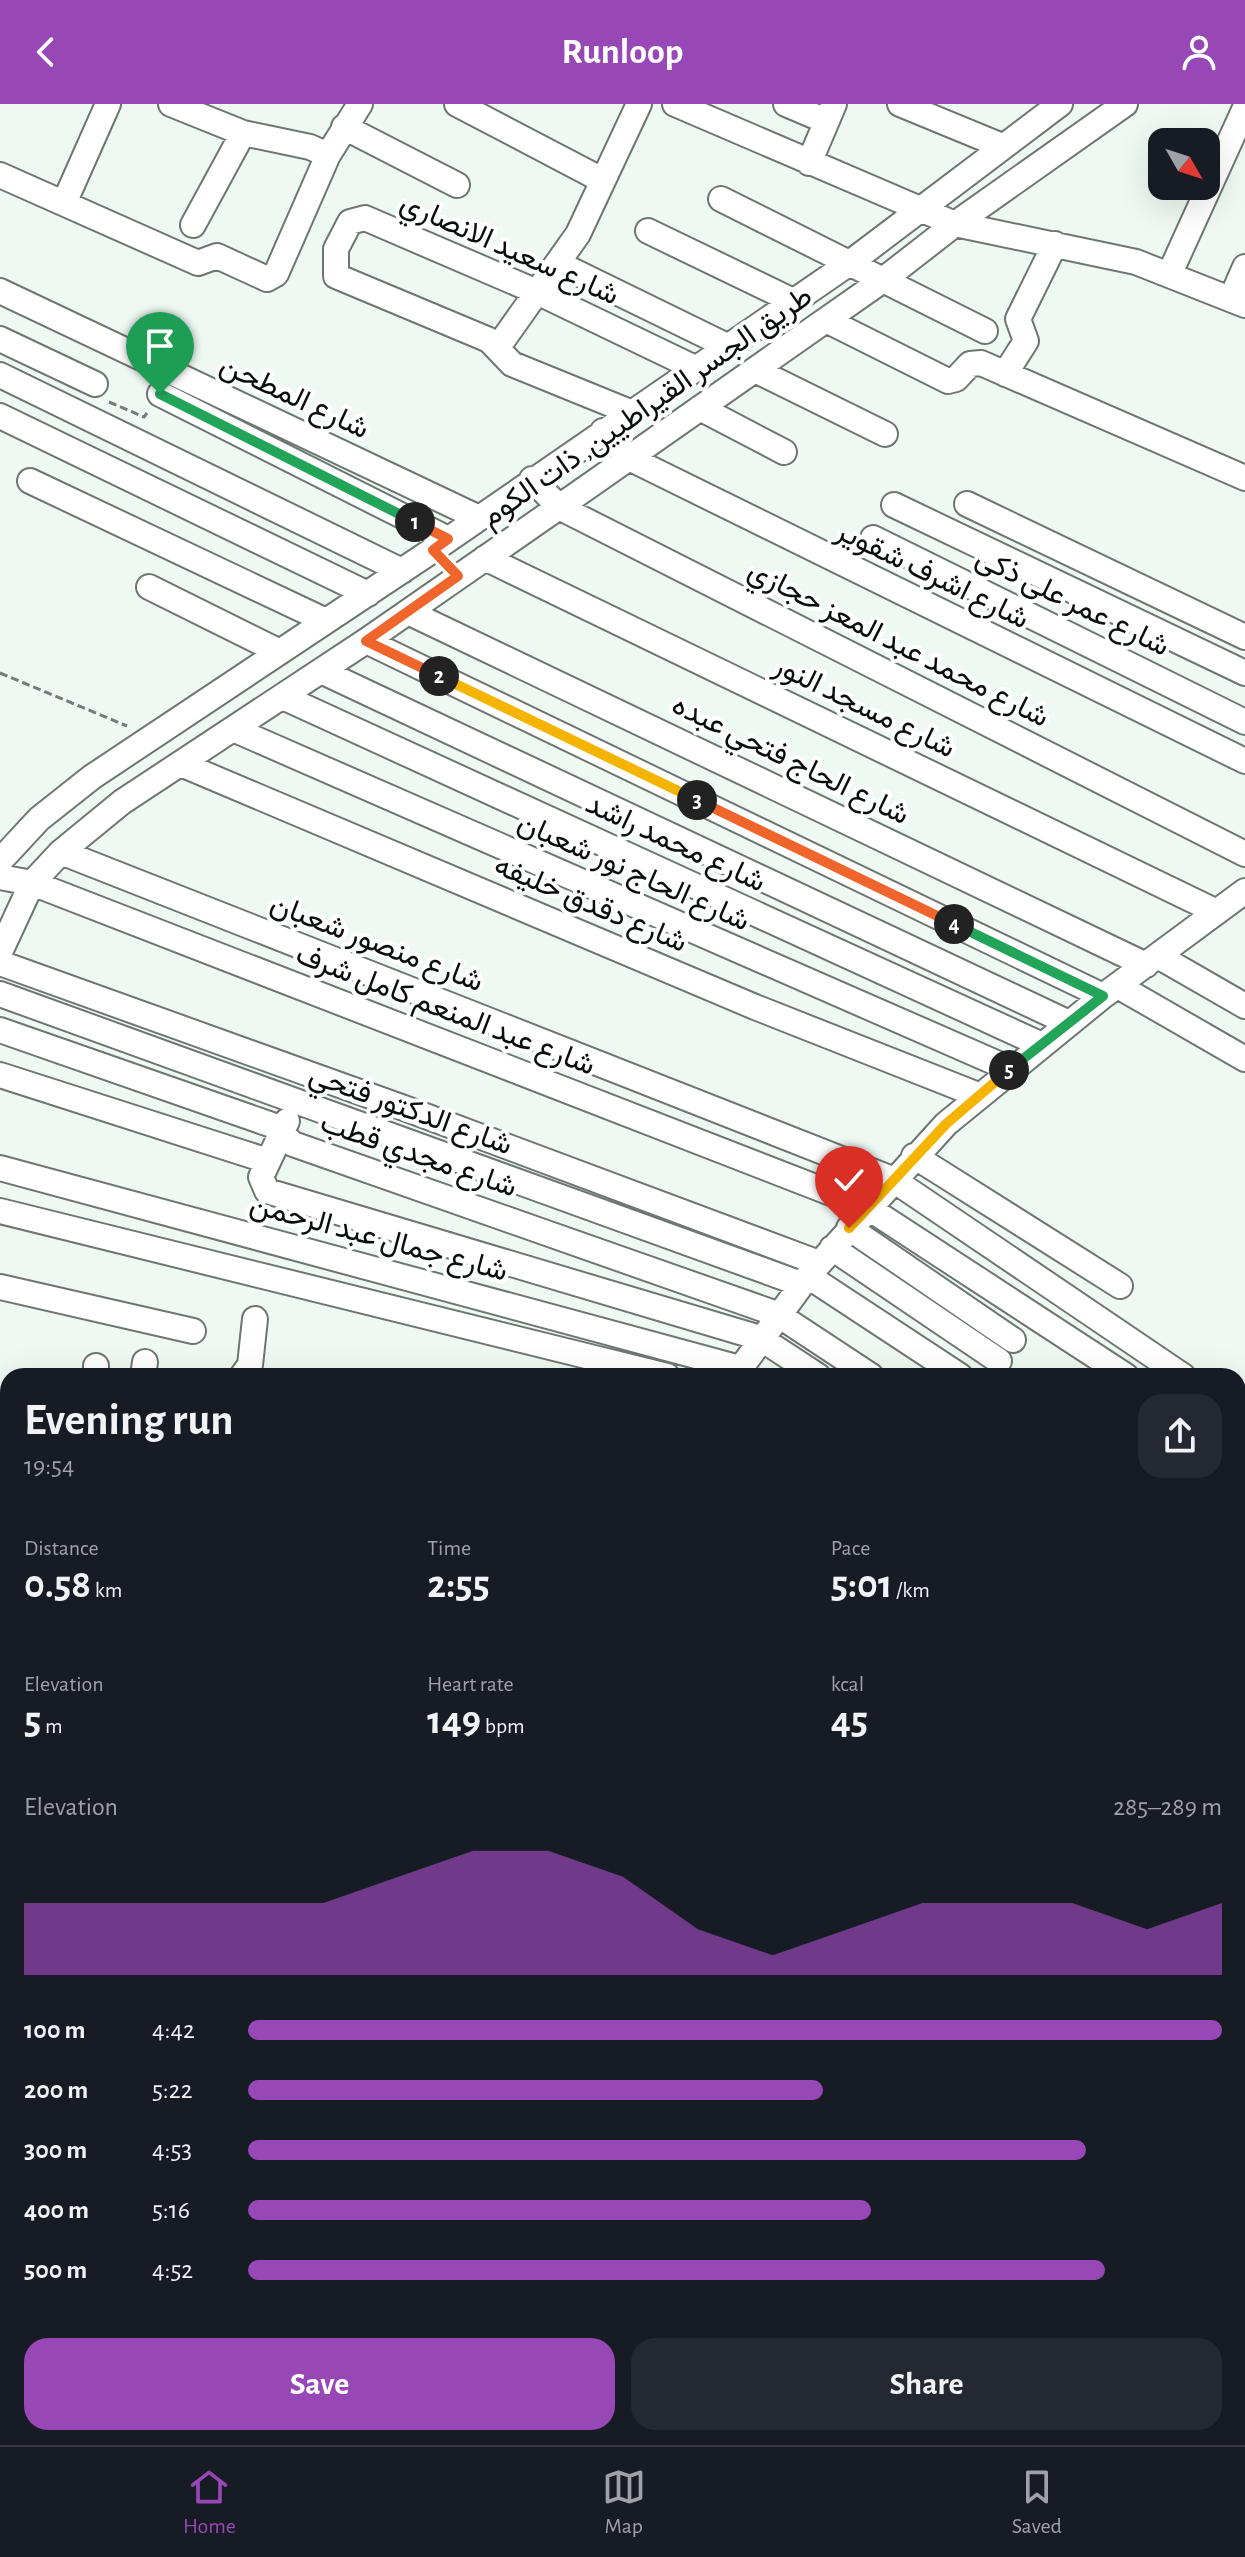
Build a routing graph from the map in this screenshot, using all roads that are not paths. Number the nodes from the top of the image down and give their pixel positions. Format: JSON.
{"nodes":[{"id":1,"x":108,"y":104,"type":"edge"},
{"id":2,"x":171,"y":104,"type":"edge"},
{"id":3,"x":360,"y":104,"type":"edge"},
{"id":4,"x":457,"y":104,"type":"edge"},
{"id":5,"x":639,"y":104,"type":"edge"},
{"id":6,"x":675,"y":104,"type":"edge"},
{"id":7,"x":786,"y":104,"type":"edge"},
{"id":8,"x":900,"y":104,"type":"edge"},
{"id":9,"x":1060,"y":104,"type":"edge"},
{"id":10,"x":1115,"y":107,"type":"edge"},
{"id":11,"x":1245,"y":108,"type":"edge"},
{"id":12,"x":1040,"y":112,"type":"edge"},
{"id":13,"x":830,"y":113,"type":"edge"},
{"id":14,"x":344,"y":127,"type":"junction"},
{"id":15,"x":243,"y":133,"type":"junction"},
{"id":16,"x":1002,"y":146,"type":"junction"},
{"id":17,"x":328,"y":155,"type":"junction"},
{"id":18,"x":809,"y":163,"type":"junction"},
{"id":19,"x":0,"y":175,"type":"edge"},
{"id":20,"x":602,"y":180,"type":"junction"},
{"id":21,"x":457,"y":185,"type":"dead end"},
{"id":22,"x":721,"y":199,"type":"dead end"},
{"id":23,"x":65,"y":201,"type":"junction"},
{"id":24,"x":919,"y":210,"type":"junction"},
{"id":25,"x":955,"y":224,"type":"junction"},
{"id":26,"x":193,"y":225,"type":"dead end"},
{"id":27,"x":648,"y":231,"type":"dead end"},
{"id":28,"x":1055,"y":244,"type":"junction"},
{"id":29,"x":851,"y":262,"type":"junction"},
{"id":30,"x":559,"y":264,"type":"junction"},
{"id":31,"x":1245,"y":267,"type":"edge"},
{"id":32,"x":1170,"y":273,"type":"junction"},
{"id":33,"x":883,"y":280,"type":"junction"},
{"id":34,"x":0,"y":291,"type":"edge"},
{"id":35,"x":537,"y":292,"type":"junction"},
{"id":36,"x":793,"y":301,"type":"junction"},
{"id":37,"x":1238,"y":302,"type":"edge"},
{"id":38,"x":826,"y":320,"type":"junction"},
{"id":39,"x":985,"y":331,"type":"dead end"},
{"id":40,"x":0,"y":339,"type":"edge"},
{"id":41,"x":727,"y":346,"type":"junction"},
{"id":42,"x":498,"y":347,"type":"junction"},
{"id":43,"x":695,"y":368,"type":"junction"},
{"id":44,"x":755,"y":370,"type":"junction"},
{"id":45,"x":1005,"y":374,"type":"junction"},
{"id":46,"x":0,"y":375,"type":"edge"},
{"id":47,"x":95,"y":384,"type":"road end"},
{"id":48,"x":160,"y":394,"type":"road end"},
{"id":49,"x":700,"y":408,"type":"junction"},
{"id":50,"x":630,"y":412,"type":"junction"},
{"id":51,"x":0,"y":416,"type":"edge"},
{"id":52,"x":603,"y":431,"type":"junction"},
{"id":53,"x":885,"y":434,"type":"dead end"},
{"id":54,"x":784,"y":452,"type":"dead end"},
{"id":55,"x":629,"y":458,"type":"junction"},
{"id":56,"x":1245,"y":478,"type":"edge"},
{"id":57,"x":532,"y":479,"type":"junction"},
{"id":58,"x":30,"y":481,"type":"dead end"},
{"id":59,"x":967,"y":504,"type":"dead end"},
{"id":60,"x":894,"y":505,"type":"dead end"},
{"id":61,"x":559,"y":507,"type":"junction"},
{"id":62,"x":477,"y":517,"type":"junction"},
{"id":63,"x":873,"y":538,"type":"dead end"},
{"id":64,"x":440,"y":545,"type":"junction"},
{"id":65,"x":485,"y":558,"type":"junction"},
{"id":66,"x":402,"y":571,"type":"junction"},
{"id":67,"x":458,"y":576,"type":"junction"},
{"id":68,"x":149,"y":587,"type":"dead end"},
{"id":69,"x":368,"y":594,"type":"junction"},
{"id":70,"x":408,"y":612,"type":"junction"},
{"id":71,"x":326,"y":621,"type":"junction"},
{"id":72,"x":1245,"y":637,"type":"edge"},
{"id":73,"x":366,"y":641,"type":"junction"},
{"id":74,"x":280,"y":652,"type":"junction"},
{"id":75,"x":321,"y":671,"type":"junction"},
{"id":76,"x":1245,"y":673,"type":"edge"},
{"id":77,"x":283,"y":697,"type":"junction"},
{"id":78,"x":1245,"y":722,"type":"edge"},
{"id":79,"x":233,"y":729,"type":"junction"},
{"id":80,"x":1245,"y":761,"type":"edge"},
{"id":81,"x":181,"y":764,"type":"junction"},
{"id":82,"x":92,"y":777,"type":"junction"},
{"id":83,"x":122,"y":802,"type":"junction"},
{"id":84,"x":61,"y":852,"type":"junction"},
{"id":85,"x":1245,"y":854,"type":"edge"},
{"id":86,"x":0,"y":861,"type":"edge"},
{"id":87,"x":0,"y":877,"type":"edge"},
{"id":88,"x":32,"y":883,"type":"junction"},
{"id":89,"x":1244,"y":894,"type":"edge"},
{"id":90,"x":1217,"y":912,"type":"junction"},
{"id":91,"x":0,"y":952,"type":"edge"},
{"id":92,"x":1152,"y":960,"type":"junction"},
{"id":93,"x":0,"y":963,"type":"edge"},
{"id":94,"x":1110,"y":991,"type":"junction"},
{"id":95,"x":0,"y":994,"type":"edge"},
{"id":96,"x":1245,"y":1006,"type":"edge"},
{"id":97,"x":1069,"y":1023,"type":"junction"},
{"id":98,"x":0,"y":1030,"type":"edge"},
{"id":99,"x":1042,"y":1045,"type":"junction"},
{"id":100,"x":1245,"y":1059,"type":"edge"},
{"id":101,"x":1010,"y":1069,"type":"junction"},
{"id":102,"x":0,"y":1075,"type":"edge"},
{"id":103,"x":978,"y":1095,"type":"junction"},
{"id":104,"x":295,"y":1101,"type":"junction"},
{"id":105,"x":281,"y":1135,"type":"junction"},
{"id":106,"x":914,"y":1156,"type":"junction"},
{"id":107,"x":268,"y":1161,"type":"junction"},
{"id":108,"x":0,"y":1168,"type":"edge"},
{"id":109,"x":892,"y":1179,"type":"junction"},
{"id":110,"x":867,"y":1207,"type":"junction"},
{"id":111,"x":0,"y":1211,"type":"edge"},
{"id":112,"x":849,"y":1228,"type":"junction"},
{"id":113,"x":815,"y":1268,"type":"junction"},
{"id":114,"x":1120,"y":1286,"type":"dead end"},
{"id":115,"x":0,"y":1287,"type":"edge"},
{"id":116,"x":777,"y":1314,"type":"junction"},
{"id":117,"x":1032,"y":1314,"type":"junction"},
{"id":118,"x":255,"y":1319,"type":"dead end"},
{"id":119,"x":193,"y":1331,"type":"dead end"},
{"id":120,"x":760,"y":1338,"type":"junction"},
{"id":121,"x":1013,"y":1340,"type":"junction"},
{"id":122,"x":249,"y":1368,"type":"edge"},
{"id":123,"x":635,"y":1368,"type":"edge"},
{"id":124,"x":724,"y":1368,"type":"edge"},
{"id":125,"x":741,"y":1368,"type":"edge"},
{"id":126,"x":806,"y":1368,"type":"edge"},
{"id":127,"x":859,"y":1368,"type":"edge"},
{"id":128,"x":949,"y":1368,"type":"edge"},
{"id":129,"x":993,"y":1368,"type":"edge"},
{"id":130,"x":1114,"y":1368,"type":"edge"},
{"id":131,"x":1171,"y":1368,"type":"edge"}],
"edges":[{"from":1,"to":23,"type":"street"},
{"from":2,"to":15,"type":"street"},
{"from":3,"to":14,"type":"street"},
{"from":4,"to":20,"type":"street"},
{"from":5,"to":20,"type":"street"},
{"from":6,"to":18,"type":"street"},
{"from":7,"to":13,"type":"street"},
{"from":8,"to":16,"type":"street"},
{"from":9,"to":12,"type":"street","name":"طريق الجسر القيراطيين, ذات الكوم"},
{"from":10,"to":25,"type":"street","name":"طريق الجسر القيراطيين, ذات الكوم"},
{"from":11,"to":32,"type":"street"},
{"from":12,"to":16,"type":"street","name":"طريق الجسر القيراطيين, ذات الكوم"},
{"from":13,"to":18,"type":"street"},
{"from":14,"to":17,"type":"street"},
{"from":14,"to":21,"type":"street"},
{"from":15,"to":17,"type":"street"},
{"from":15,"to":26,"type":"street"},
{"from":16,"to":24,"type":"street","name":"طريق الجسر القيراطيين, ذات الكوم"},
{"from":17,"to":23,"type":"street"},
{"from":18,"to":24,"type":"street"},
{"from":19,"to":23,"type":"street"},
{"from":20,"to":30,"type":"street"},
{"from":22,"to":29,"type":"street"},
{"from":24,"to":25,"type":"street"},
{"from":24,"to":29,"type":"street","name":"طريق الجسر القيراطيين, ذات الكوم"},
{"from":25,"to":28,"type":"street"},
{"from":25,"to":33,"type":"street","name":"طريق الجسر القيراطيين, ذات الكوم"},
{"from":27,"to":36,"type":"street"},
{"from":28,"to":32,"type":"street"},
{"from":28,"to":45,"type":"street"},
{"from":29,"to":33,"type":"street"},
{"from":29,"to":36,"type":"street","name":"طريق الجسر القيراطيين, ذات الكوم"},
{"from":30,"to":35,"type":"street"},
{"from":30,"to":41,"type":"street"},
{"from":31,"to":37,"type":"street"},
{"from":32,"to":37,"type":"street"},
{"from":33,"to":38,"type":"street","name":"طريق الجسر القيراطيين, ذات الكوم"},
{"from":33,"to":39,"type":"street"},
{"from":34,"to":62,"type":"street","name":"شارع المطحن"},
{"from":35,"to":42,"type":"street"},
{"from":35,"to":42,"type":"street","name":"شارع سعيد الانصاري"},
{"from":35,"to":43,"type":"street","name":"شارع سعيد الانصاري"},
{"from":36,"to":41,"type":"street","name":"طريق الجسر القيراطيين, ذات الكوم"},
{"from":38,"to":44,"type":"street","name":"طريق الجسر القيراطيين, ذات الكوم"},
{"from":38,"to":45,"type":"street"},
{"from":40,"to":47,"type":"street"},
{"from":41,"to":43,"type":"street","name":"طريق الجسر القيراطيين, ذات الكوم"},
{"from":42,"to":50,"type":"street"},
{"from":43,"to":50,"type":"street","name":"طريق الجسر القيراطيين, ذات الكوم"},
{"from":44,"to":49,"type":"street","name":"طريق الجسر القيراطيين, ذات الكوم"},
{"from":44,"to":53,"type":"street"},
{"from":45,"to":56,"type":"street"},
{"from":46,"to":66,"type":"street"},
{"from":48,"to":64,"type":"street"},
{"from":49,"to":54,"type":"street"},
{"from":49,"to":55,"type":"street","name":"طريق الجسر القيراطيين, ذات الكوم"},
{"from":50,"to":52,"type":"street","name":"طريق الجسر القيراطيين, ذات الكوم"},
{"from":51,"to":69,"type":"street"},
{"from":52,"to":55,"type":"street","name":"شارع اشرف شقوير"},
{"from":52,"to":57,"type":"street","name":"طريق الجسر القيراطيين, ذات الكوم"},
{"from":55,"to":61,"type":"street","name":"طريق الجسر القيراطيين, ذات الكوم"},
{"from":55,"to":80,"type":"street","name":"شارع اشرف شقوير"},
{"from":57,"to":61,"type":"street","name":"شارع محمد عبد المعز حجازي"},
{"from":57,"to":62,"type":"street","name":"طريق الجسر القيراطيين, ذات الكوم"},
{"from":58,"to":71,"type":"street"},
{"from":59,"to":72,"type":"street"},
{"from":60,"to":76,"type":"street"},
{"from":61,"to":65,"type":"street","name":"طريق الجسر القيراطيين, ذات الكوم"},
{"from":61,"to":85,"type":"street","name":"شارع محمد عبد المعز حجازي"},
{"from":62,"to":64,"type":"street","name":"طريق الجسر القيراطيين, ذات الكوم"},
{"from":63,"to":78,"type":"street","name":"شارع عمر على ذكى"},
{"from":64,"to":66,"type":"street","name":"طريق الجسر القيراطيين, ذات الكوم"},
{"from":64,"to":67,"type":"street"},
{"from":65,"to":67,"type":"street","name":"طريق الجسر القيراطيين, ذات الكوم"},
{"from":65,"to":90,"type":"street","name":"شارع مسجد النور"},
{"from":66,"to":69,"type":"street","name":"طريق الجسر القيراطيين, ذات الكوم"},
{"from":67,"to":70,"type":"street","name":"طريق الجسر القيراطيين, ذات الكوم"},
{"from":68,"to":74,"type":"street"},
{"from":69,"to":71,"type":"street","name":"طريق الجسر القيراطيين, ذات الكوم"},
{"from":70,"to":73,"type":"street","name":"طريق الجسر القيراطيين, ذات الكوم"},
{"from":70,"to":92,"type":"street","name":"شارع الحاج فتحي عبده"},
{"from":71,"to":74,"type":"street","name":"طريق الجسر القيراطيين, ذات الكوم"},
{"from":73,"to":75,"type":"street","name":"طريق الجسر القيراطيين, ذات الكوم"},
{"from":73,"to":94,"type":"street"},
{"from":74,"to":82,"type":"street","name":"طريق الجسر القيراطيين, ذات الكوم"},
{"from":75,"to":77,"type":"street","name":"طريق الجسر القيراطيين, ذات الكوم"},
{"from":75,"to":97,"type":"street"},
{"from":77,"to":79,"type":"street","name":"طريق الجسر القيراطيين, ذات الكوم"},
{"from":77,"to":99,"type":"street","name":"شارع محمد راشد"},
{"from":79,"to":81,"type":"street","name":"طريق الجسر القيراطيين, ذات الكوم"},
{"from":79,"to":101,"type":"street","name":"شارع الحاج نور شعبان"},
{"from":81,"to":83,"type":"street","name":"طريق الجسر القيراطيين, ذات الكوم"},
{"from":81,"to":103,"type":"street","name":"شارع دقدق خليفه"},
{"from":82,"to":83,"type":"street"},
{"from":82,"to":86,"type":"street","name":"طريق الجسر القيراطيين, ذات الكوم"},
{"from":83,"to":84,"type":"street","name":"طريق الجسر القيراطيين, ذات الكوم"},
{"from":84,"to":88,"type":"street","name":"طريق الجسر القيراطيين, ذات الكوم"},
{"from":84,"to":109,"type":"street","name":"شارع منصور شعبان"},
{"from":87,"to":88,"type":"street","name":"شارع عبد المنعم كامل شرف"},
{"from":88,"to":91,"type":"street","name":"طريق الجسر القيراطيين, ذات الكوم"},
{"from":88,"to":110,"type":"street","name":"شارع عبد المنعم كامل شرف"},
{"from":89,"to":90,"type":"street"},
{"from":90,"to":92,"type":"street"},
{"from":92,"to":94,"type":"street"},
{"from":92,"to":96,"type":"street","name":"شارع الحاج فتحي عبده"},
{"from":93,"to":113,"type":"street"},
{"from":94,"to":97,"type":"street"},
{"from":94,"to":100,"type":"street"},
{"from":95,"to":104,"type":"street","name":"شارع الدكتور فتحي"},
{"from":97,"to":99,"type":"street"},
{"from":98,"to":105,"type":"street","name":"شارع مجدي قطب"},
{"from":99,"to":101,"type":"street"},
{"from":101,"to":103,"type":"street"},
{"from":102,"to":107,"type":"street"},
{"from":103,"to":106,"type":"street"},
{"from":104,"to":105,"type":"street"},
{"from":104,"to":113,"type":"street","name":"شارع الدكتور فتحي"},
{"from":105,"to":107,"type":"street"},
{"from":105,"to":116,"type":"street","name":"شارع مجدي قطب"},
{"from":106,"to":109,"type":"street"},
{"from":106,"to":114,"type":"street"},
{"from":107,"to":120,"type":"street"},
{"from":108,"to":124,"type":"street","name":"شارع جمال عبد الرحمن"},
{"from":109,"to":110,"type":"street"},
{"from":109,"to":131,"type":"street","name":"شارع منصور شعبان"},
{"from":110,"to":112,"type":"street"},
{"from":110,"to":117,"type":"street","name":"شارع عبد المنعم كامل شرف"},
{"from":111,"to":123,"type":"street"},
{"from":112,"to":113,"type":"street"},
{"from":112,"to":121,"type":"street"},
{"from":113,"to":116,"type":"street"},
{"from":113,"to":128,"type":"street"},
{"from":113,"to":129,"type":"street"},
{"from":115,"to":119,"type":"street"},
{"from":116,"to":120,"type":"street"},
{"from":116,"to":127,"type":"street","name":"شارع مجدي قطب"},
{"from":117,"to":121,"type":"street"},
{"from":117,"to":130,"type":"street","name":"شارع عبد المنعم كامل شرف"},
{"from":118,"to":122,"type":"street"},
{"from":120,"to":125,"type":"street"},
{"from":120,"to":126,"type":"street"},
{"from":121,"to":129,"type":"street"}]}
